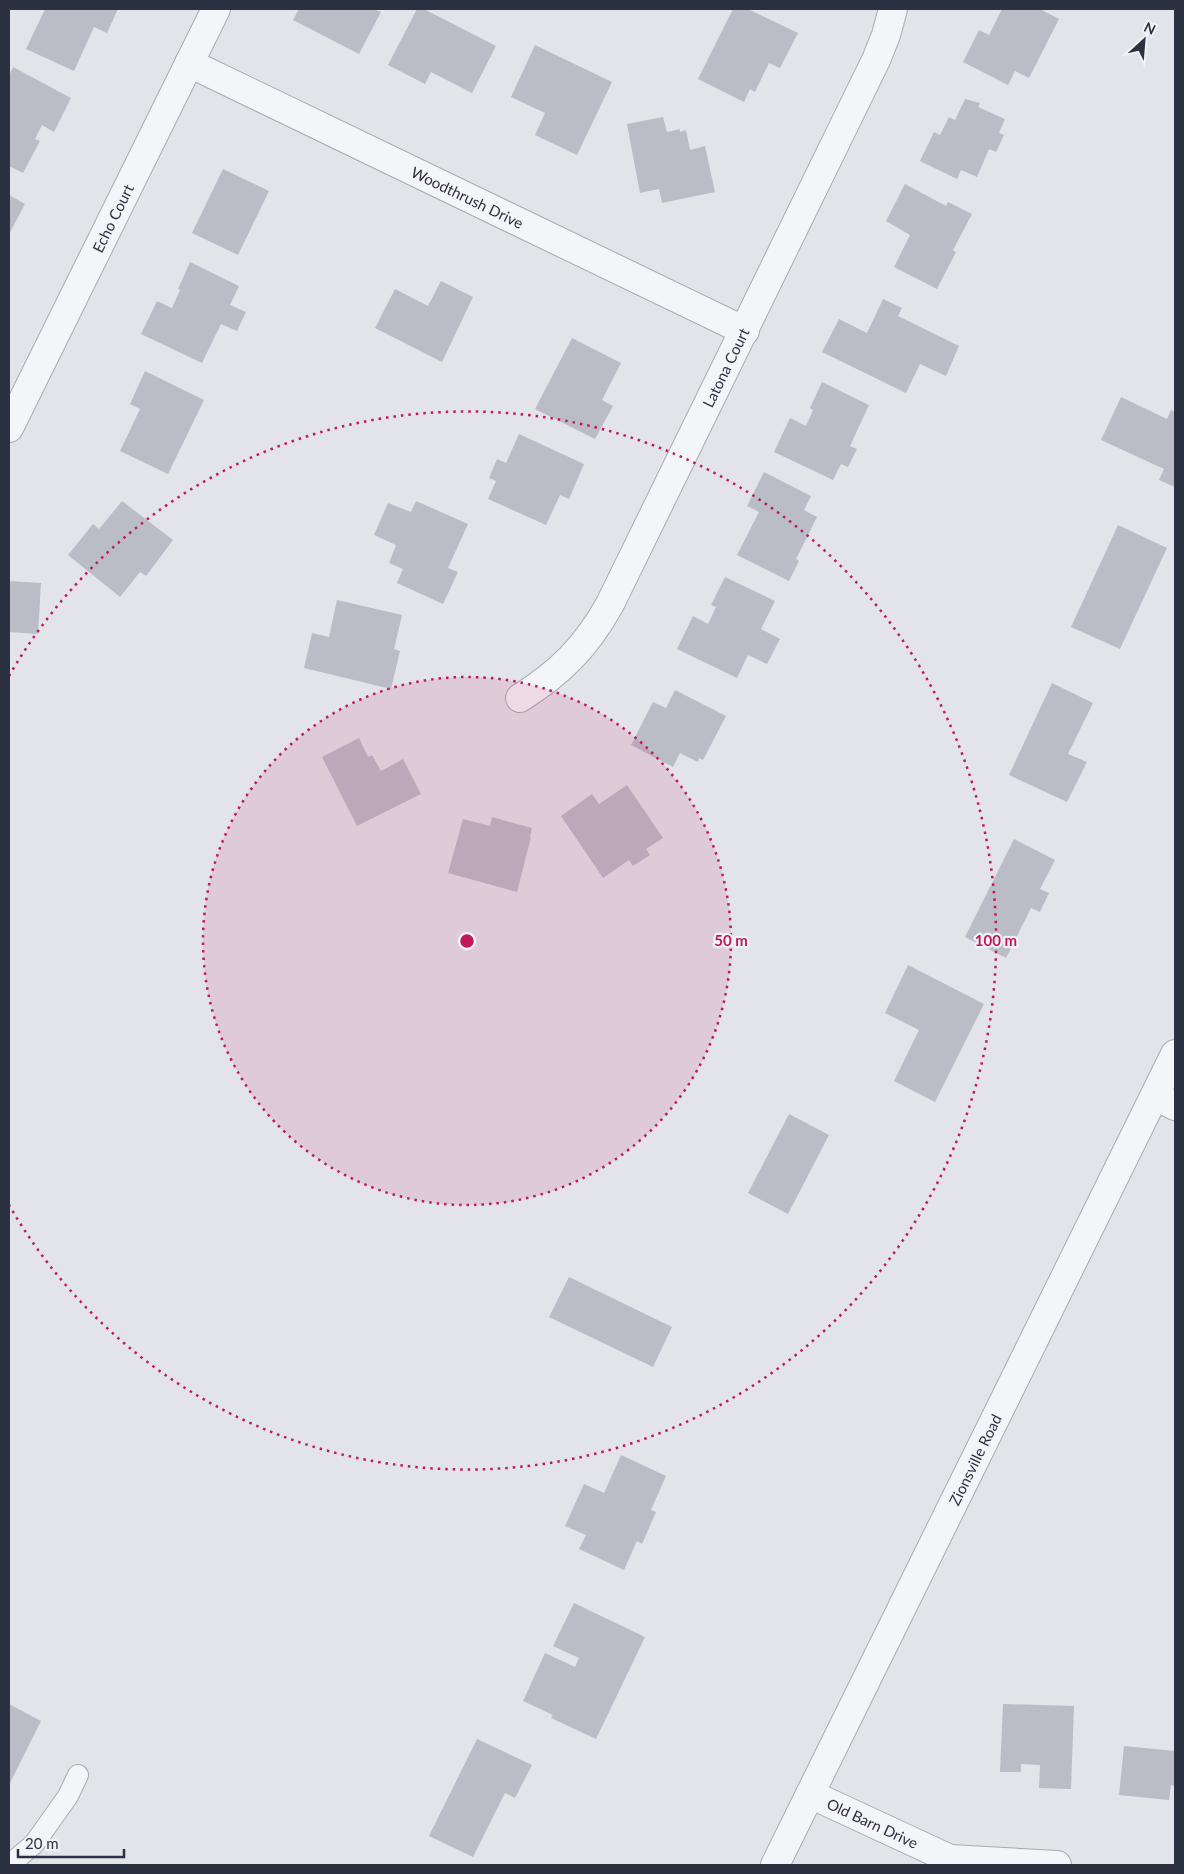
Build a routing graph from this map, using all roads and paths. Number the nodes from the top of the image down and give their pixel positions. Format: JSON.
{"nodes":[{"id":1,"x":216,"y":9,"type":"edge"},
{"id":2,"x":893,"y":9,"type":"edge"},
{"id":3,"x":189,"y":63,"type":"junction"},
{"id":4,"x":744,"y":331,"type":"junction"},
{"id":5,"x":9,"y":428,"type":"edge"},
{"id":6,"x":520,"y":698,"type":"dead end"},
{"id":7,"x":1175,"y":1054,"type":"edge"},
{"id":8,"x":1165,"y":1101,"type":"edge"},
{"id":9,"x":78,"y":1774,"type":"dead end"},
{"id":10,"x":810,"y":1794,"type":"junction"},
{"id":11,"x":956,"y":1862,"type":"edge"},
{"id":12,"x":9,"y":1865,"type":"edge"},
{"id":13,"x":776,"y":1865,"type":"edge"},
{"id":14,"x":1057,"y":1865,"type":"edge"}],
"edges":[{"from":1,"to":3,"type":"street","name":"Echo Court"},
{"from":2,"to":4,"type":"street","name":"Latona Court"},
{"from":3,"to":4,"type":"street","name":"Woodthrush Drive"},
{"from":3,"to":5,"type":"street","name":"Echo Court"},
{"from":4,"to":6,"type":"street","name":"Latona Court"},
{"from":7,"to":8,"type":"street","name":"Zionsville Road"},
{"from":8,"to":10,"type":"street","name":"Zionsville Road"},
{"from":9,"to":12,"type":"lane"},
{"from":10,"to":11,"type":"street","name":"Old Barn Drive"},
{"from":10,"to":13,"type":"street","name":"Zionsville Road"},
{"from":11,"to":14,"type":"street"}]}
